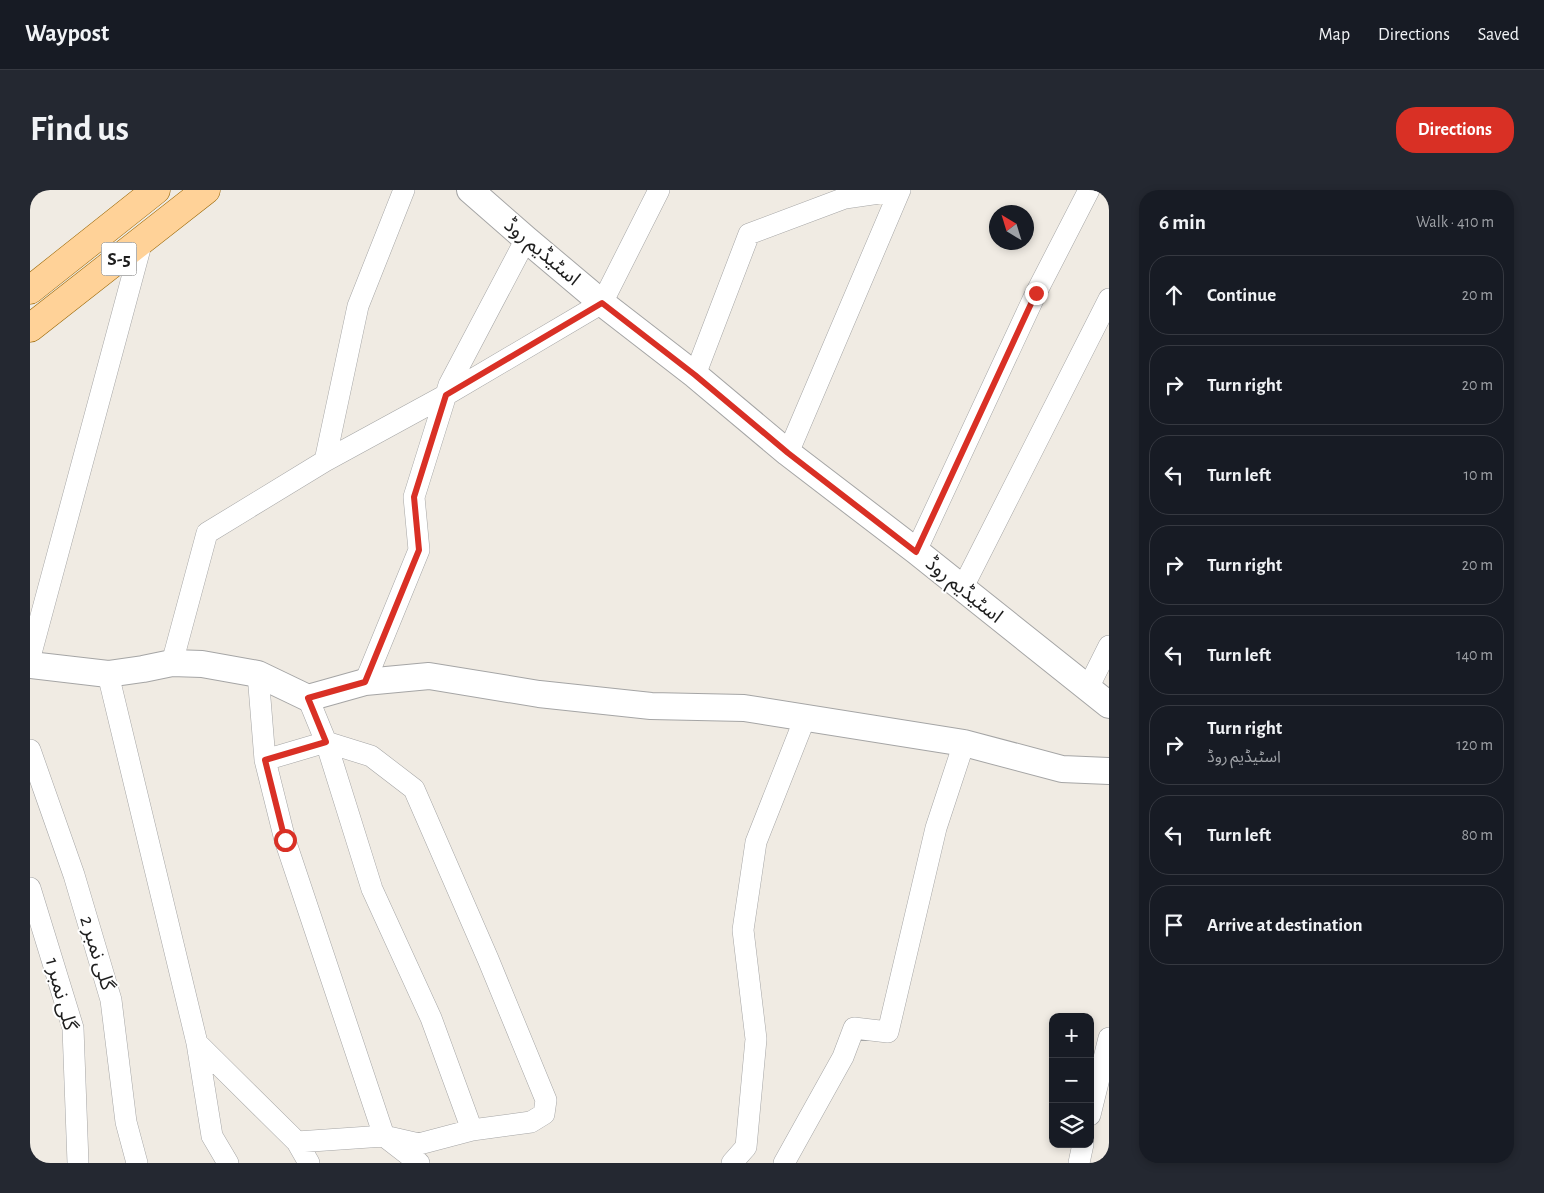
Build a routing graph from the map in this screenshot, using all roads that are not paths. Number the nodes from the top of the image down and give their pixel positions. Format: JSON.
{"nodes":[{"id":1,"x":156,"y":190,"type":"edge"},
{"id":2,"x":206,"y":190,"type":"edge"},
{"id":3,"x":404,"y":190,"type":"edge"},
{"id":4,"x":470,"y":190,"type":"edge"},
{"id":5,"x":659,"y":190,"type":"edge"},
{"id":6,"x":900,"y":190,"type":"edge"},
{"id":7,"x":1089,"y":190,"type":"edge"},
{"id":8,"x":97,"y":237,"type":"junction"},
{"id":9,"x":526,"y":239,"type":"junction"},
{"id":10,"x":142,"y":241,"type":"junction"},
{"id":11,"x":116,"y":261,"type":"junction"},
{"id":12,"x":30,"y":290,"type":"edge"},
{"id":13,"x":1109,"y":299,"type":"edge"},
{"id":14,"x":602,"y":303,"type":"junction"},
{"id":15,"x":30,"y":328,"type":"edge"},
{"id":16,"x":695,"y":375,"type":"junction"},
{"id":17,"x":446,"y":395,"type":"junction"},
{"id":18,"x":788,"y":453,"type":"junction"},
{"id":19,"x":324,"y":461,"type":"junction"},
{"id":20,"x":916,"y":552,"type":"junction"},
{"id":21,"x":962,"y":589,"type":"junction"},
{"id":22,"x":1109,"y":646,"type":"edge"},
{"id":23,"x":30,"y":657,"type":"edge"},
{"id":24,"x":172,"y":663,"type":"junction"},
{"id":25,"x":30,"y":665,"type":"edge"},
{"id":26,"x":108,"y":674,"type":"junction"},
{"id":27,"x":258,"y":674,"type":"junction"},
{"id":28,"x":365,"y":682,"type":"junction"},
{"id":29,"x":1088,"y":688,"type":"junction"},
{"id":30,"x":308,"y":698,"type":"junction"},
{"id":31,"x":1109,"y":705,"type":"edge"},
{"id":32,"x":806,"y":718,"type":"junction"},
{"id":33,"x":326,"y":742,"type":"junction"},
{"id":34,"x":964,"y":743,"type":"junction"},
{"id":35,"x":30,"y":750,"type":"edge"},
{"id":36,"x":265,"y":760,"type":"junction"},
{"id":37,"x":1109,"y":771,"type":"edge"},
{"id":38,"x":30,"y":888,"type":"edge"},
{"id":39,"x":1109,"y":1038,"type":"edge"},
{"id":40,"x":196,"y":1043,"type":"junction"},
{"id":41,"x":1093,"y":1103,"type":"edge"},
{"id":42,"x":472,"y":1130,"type":"junction"},
{"id":43,"x":384,"y":1136,"type":"junction"},
{"id":44,"x":297,"y":1142,"type":"junction"},
{"id":45,"x":1082,"y":1148,"type":"edge"},
{"id":46,"x":78,"y":1163,"type":"edge"},
{"id":47,"x":137,"y":1163,"type":"edge"},
{"id":48,"x":228,"y":1163,"type":"edge"},
{"id":49,"x":309,"y":1163,"type":"edge"},
{"id":50,"x":418,"y":1163,"type":"edge"},
{"id":51,"x":732,"y":1163,"type":"edge"},
{"id":52,"x":784,"y":1163,"type":"edge"},
{"id":53,"x":1080,"y":1163,"type":"edge"}],
"edges":[{"from":1,"to":8,"type":"main road","number":"S-5"},
{"from":2,"to":10,"type":"main road","number":"S-5"},
{"from":3,"to":19,"type":"street"},
{"from":4,"to":9,"type":"street","name":"اسٹیڈیم روڈ"},
{"from":5,"to":14,"type":"street"},
{"from":6,"to":16,"type":"street"},
{"from":6,"to":18,"type":"street"},
{"from":7,"to":20,"type":"street"},
{"from":8,"to":11,"type":"main road"},
{"from":8,"to":12,"type":"main road","number":"S-5"},
{"from":9,"to":14,"type":"street","name":"اسٹیڈیم روڈ"},
{"from":9,"to":17,"type":"street"},
{"from":10,"to":11,"type":"main road","number":"S-5"},
{"from":10,"to":23,"type":"street"},
{"from":11,"to":15,"type":"main road","number":"S-5"},
{"from":13,"to":21,"type":"street"},
{"from":14,"to":16,"type":"street","name":"اسٹیڈیم روڈ"},
{"from":14,"to":17,"type":"street"},
{"from":16,"to":18,"type":"street","name":"اسٹیڈیم روڈ"},
{"from":17,"to":19,"type":"street"},
{"from":17,"to":28,"type":"street"},
{"from":18,"to":20,"type":"street","name":"اسٹیڈیم روڈ"},
{"from":19,"to":24,"type":"street"},
{"from":20,"to":21,"type":"street","name":"اسٹیڈیم روڈ"},
{"from":21,"to":29,"type":"street","name":"اسٹیڈیم روڈ"},
{"from":22,"to":29,"type":"street"},
{"from":24,"to":26,"type":"street"},
{"from":24,"to":27,"type":"street"},
{"from":25,"to":26,"type":"street"},
{"from":26,"to":40,"type":"street"},
{"from":27,"to":30,"type":"street"},
{"from":27,"to":36,"type":"street"},
{"from":28,"to":30,"type":"street"},
{"from":28,"to":32,"type":"street"},
{"from":29,"to":31,"type":"street","name":"اسٹیڈیم روڈ"},
{"from":30,"to":33,"type":"street"},
{"from":32,"to":34,"type":"street"},
{"from":32,"to":51,"type":"street"},
{"from":33,"to":36,"type":"street"},
{"from":33,"to":42,"type":"street"},
{"from":33,"to":42,"type":"street"},
{"from":34,"to":37,"type":"street"},
{"from":34,"to":52,"type":"street"},
{"from":35,"to":47,"type":"street","name":"گلی نمبر 2"},
{"from":36,"to":43,"type":"street"},
{"from":38,"to":46,"type":"street","name":"گلی نمبر 1"},
{"from":39,"to":41,"type":"street"},
{"from":40,"to":44,"type":"street"},
{"from":40,"to":48,"type":"street"},
{"from":42,"to":43,"type":"street"},
{"from":43,"to":44,"type":"street"},
{"from":43,"to":50,"type":"street"},
{"from":44,"to":49,"type":"street"},
{"from":45,"to":53,"type":"street"}]}
